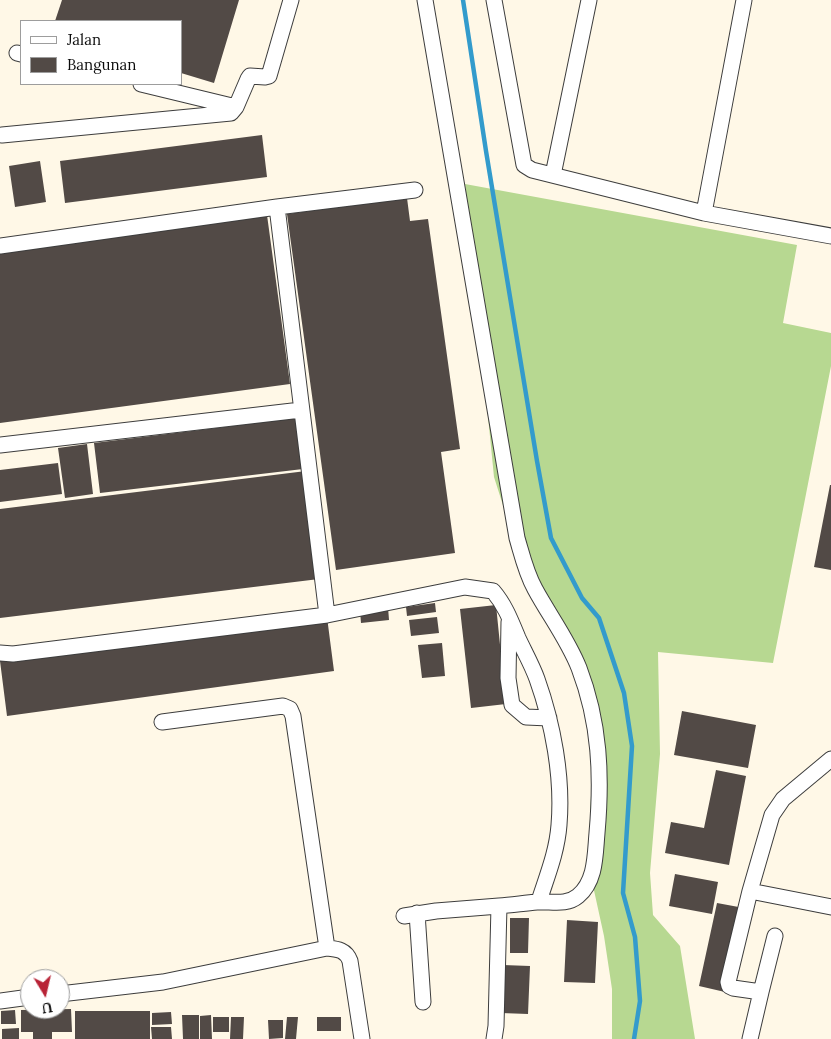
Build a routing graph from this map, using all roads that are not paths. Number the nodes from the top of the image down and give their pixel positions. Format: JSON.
{"nodes":[{"id":1,"x":291,"y":0,"type":"edge"},
{"id":2,"x":425,"y":0,"type":"edge"},
{"id":3,"x":494,"y":0,"type":"edge"},
{"id":4,"x":589,"y":0,"type":"edge"},
{"id":5,"x":744,"y":0,"type":"edge"},
{"id":6,"x":145,"y":85,"type":"edge"},
{"id":7,"x":236,"y":107,"type":"junction"},
{"id":8,"x":2,"y":135,"type":"dead end"},
{"id":9,"x":553,"y":175,"type":"junction"},
{"id":10,"x":415,"y":190,"type":"dead end"},
{"id":11,"x":277,"y":207,"type":"junction"},
{"id":12,"x":704,"y":213,"type":"junction"},
{"id":13,"x":831,"y":236,"type":"edge"},
{"id":14,"x":0,"y":246,"type":"edge"},
{"id":15,"x":301,"y":410,"type":"junction"},
{"id":16,"x":0,"y":446,"type":"edge"},
{"id":17,"x":327,"y":615,"type":"junction"},
{"id":18,"x":509,"y":618,"type":"junction"},
{"id":19,"x":0,"y":653,"type":"edge"},
{"id":20,"x":549,"y":718,"type":"junction"},
{"id":21,"x":162,"y":722,"type":"dead end"},
{"id":22,"x":831,"y":759,"type":"edge"},
{"id":23,"x":750,"y":890,"type":"junction"},
{"id":24,"x":539,"y":902,"type":"junction"},
{"id":25,"x":500,"y":906,"type":"junction"},
{"id":26,"x":831,"y":907,"type":"edge"},
{"id":27,"x":775,"y":936,"type":"dead end"},
{"id":28,"x":327,"y":948,"type":"junction"},
{"id":29,"x":761,"y":992,"type":"junction"},
{"id":30,"x":70,"y":993,"type":"edge"},
{"id":31,"x":20,"y":999,"type":"edge"},
{"id":32,"x":0,"y":1001,"type":"edge"},
{"id":33,"x":423,"y":1002,"type":"dead end"},
{"id":34,"x":362,"y":1039,"type":"edge"},
{"id":35,"x":494,"y":1039,"type":"edge"},
{"id":36,"x":750,"y":1039,"type":"edge"}],
"edges":[{"from":1,"to":7,"type":"lane"},
{"from":2,"to":24,"type":"lane"},
{"from":3,"to":9,"type":"lane"},
{"from":4,"to":9,"type":"lane"},
{"from":5,"to":12,"type":"lane"},
{"from":6,"to":7,"type":"lane"},
{"from":7,"to":8,"type":"lane"},
{"from":9,"to":12,"type":"lane"},
{"from":10,"to":11,"type":"lane"},
{"from":11,"to":14,"type":"lane"},
{"from":11,"to":15,"type":"lane"},
{"from":12,"to":13,"type":"lane"},
{"from":15,"to":16,"type":"lane"},
{"from":15,"to":17,"type":"lane"},
{"from":17,"to":18,"type":"lane"},
{"from":17,"to":19,"type":"lane"},
{"from":18,"to":20,"type":"lane"},
{"from":18,"to":20,"type":"lane"},
{"from":20,"to":24,"type":"lane"},
{"from":21,"to":28,"type":"lane"},
{"from":22,"to":23,"type":"lane"},
{"from":23,"to":26,"type":"lane"},
{"from":23,"to":29,"type":"lane"},
{"from":24,"to":25,"type":"lane"},
{"from":25,"to":33,"type":"lane"},
{"from":25,"to":35,"type":"lane"},
{"from":27,"to":29,"type":"lane"},
{"from":28,"to":30,"type":"lane"},
{"from":28,"to":34,"type":"lane"},
{"from":29,"to":36,"type":"lane"},
{"from":31,"to":32,"type":"lane"}]}
